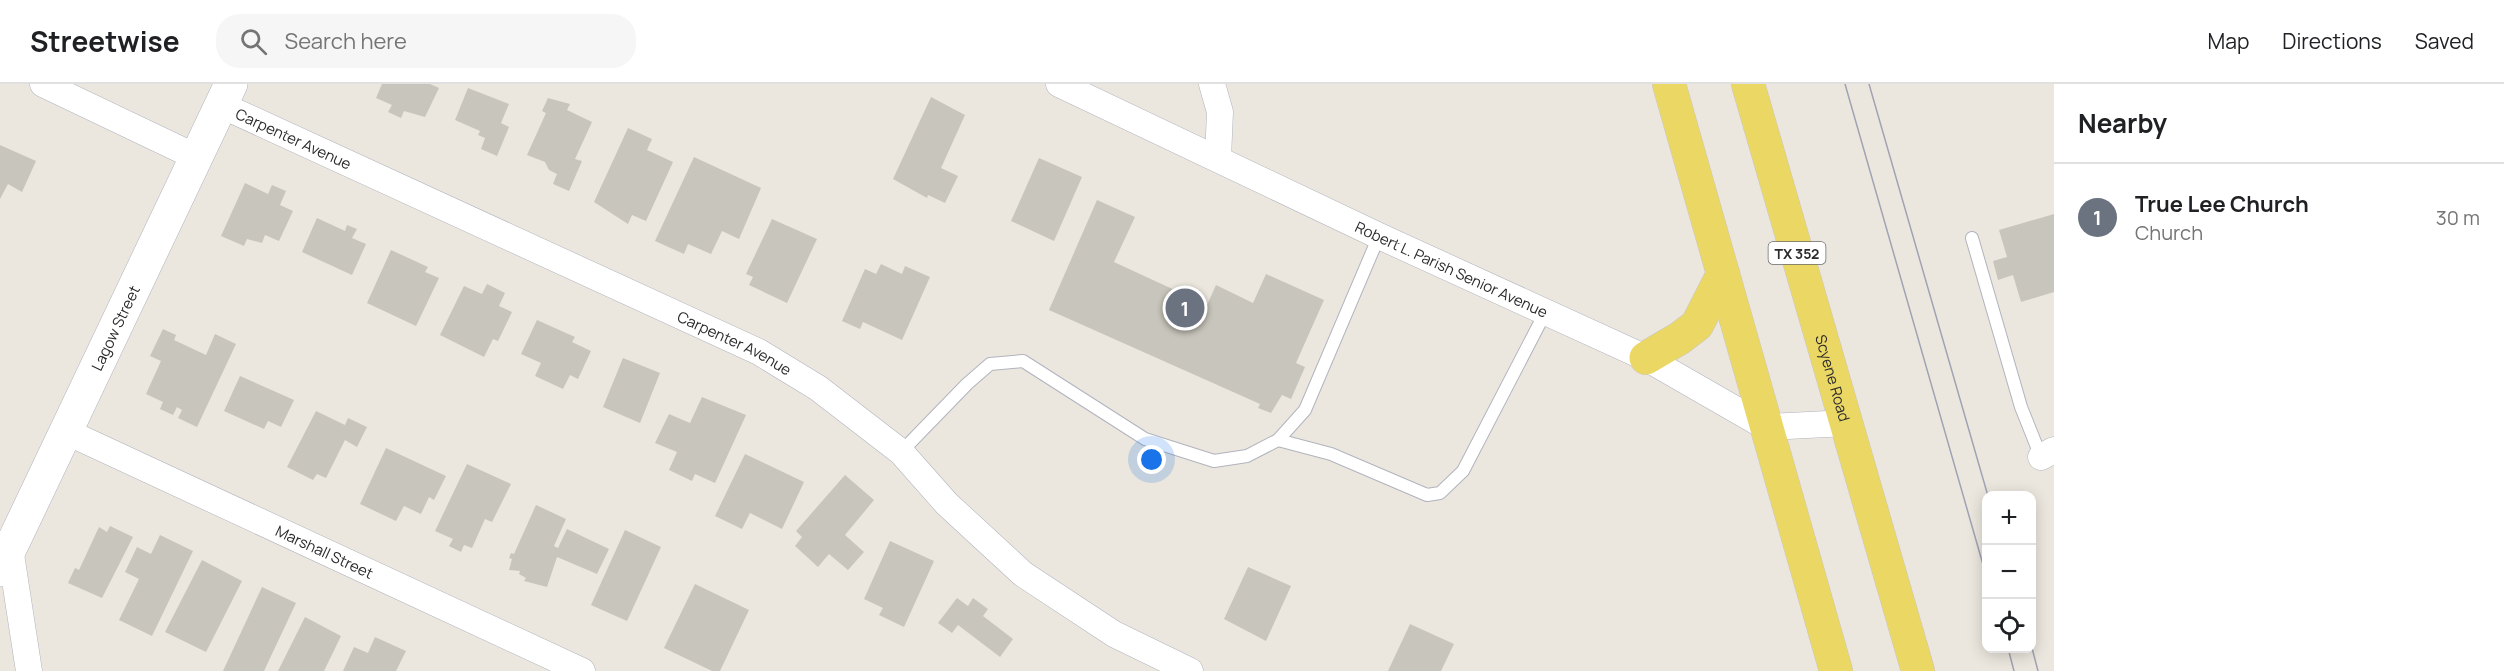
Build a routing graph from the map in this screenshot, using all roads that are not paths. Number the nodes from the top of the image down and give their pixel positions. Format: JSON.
{"nodes":[{"id":1,"x":43,"y":84,"type":"edge"},
{"id":2,"x":1059,"y":84,"type":"edge"},
{"id":3,"x":1212,"y":84,"type":"edge"},
{"id":4,"x":1669,"y":84,"type":"edge"},
{"id":5,"x":1748,"y":84,"type":"edge"},
{"id":6,"x":226,"y":95,"type":"edge"},
{"id":7,"x":196,"y":157,"type":"junction"},
{"id":8,"x":1218,"y":158,"type":"junction"},
{"id":9,"x":1379,"y":236,"type":"junction"},
{"id":10,"x":1972,"y":238,"type":"dead end"},
{"id":11,"x":1723,"y":274,"type":"junction"},
{"id":12,"x":1545,"y":313,"type":"junction"},
{"id":13,"x":1647,"y":358,"type":"junction"},
{"id":14,"x":1847,"y":423,"type":"junction"},
{"id":15,"x":1766,"y":427,"type":"junction"},
{"id":16,"x":67,"y":432,"type":"junction"},
{"id":17,"x":1278,"y":440,"type":"junction"},
{"id":18,"x":901,"y":452,"type":"junction"},
{"id":19,"x":2047,"y":453,"type":"edge"},
{"id":20,"x":5,"y":559,"type":"edge"},
{"id":21,"x":29,"y":671,"type":"edge"},
{"id":22,"x":582,"y":671,"type":"edge"},
{"id":23,"x":1190,"y":671,"type":"edge"},
{"id":24,"x":1836,"y":671,"type":"edge"},
{"id":25,"x":1918,"y":671,"type":"edge"}],
"edges":[{"from":1,"to":7,"type":"street"},
{"from":2,"to":8,"type":"street","name":"Robert L. Parish Senior Avenue"},
{"from":3,"to":8,"type":"street"},
{"from":4,"to":11,"type":"main road"},
{"from":5,"to":14,"type":"main road","name":"Scyene Road","number":"TX 352"},
{"from":6,"to":7,"type":"street","name":"Lagow Street"},
{"from":6,"to":18,"type":"street","name":"Carpenter Avenue"},
{"from":7,"to":16,"type":"street","name":"Lagow Street"},
{"from":8,"to":9,"type":"street","name":"Robert L. Parish Senior Avenue"},
{"from":9,"to":12,"type":"street","name":"Robert L. Parish Senior Avenue"},
{"from":9,"to":17,"type":"lane"},
{"from":10,"to":19,"type":"lane"},
{"from":11,"to":13,"type":"main road"},
{"from":11,"to":15,"type":"main road"},
{"from":12,"to":13,"type":"street","name":"Robert L. Parish Senior Avenue"},
{"from":12,"to":17,"type":"lane"},
{"from":13,"to":15,"type":"street","name":"Robert L. Parish Senior Avenue"},
{"from":14,"to":15,"type":"street"},
{"from":14,"to":25,"type":"main road","name":"Scyene Road","number":"TX 352"},
{"from":15,"to":24,"type":"main road"},
{"from":16,"to":20,"type":"street","name":"Lagow Street"},
{"from":16,"to":22,"type":"street","name":"Marshall Street"},
{"from":17,"to":18,"type":"lane"},
{"from":18,"to":23,"type":"street","name":"Carpenter Avenue"},
{"from":20,"to":21,"type":"street"}]}
